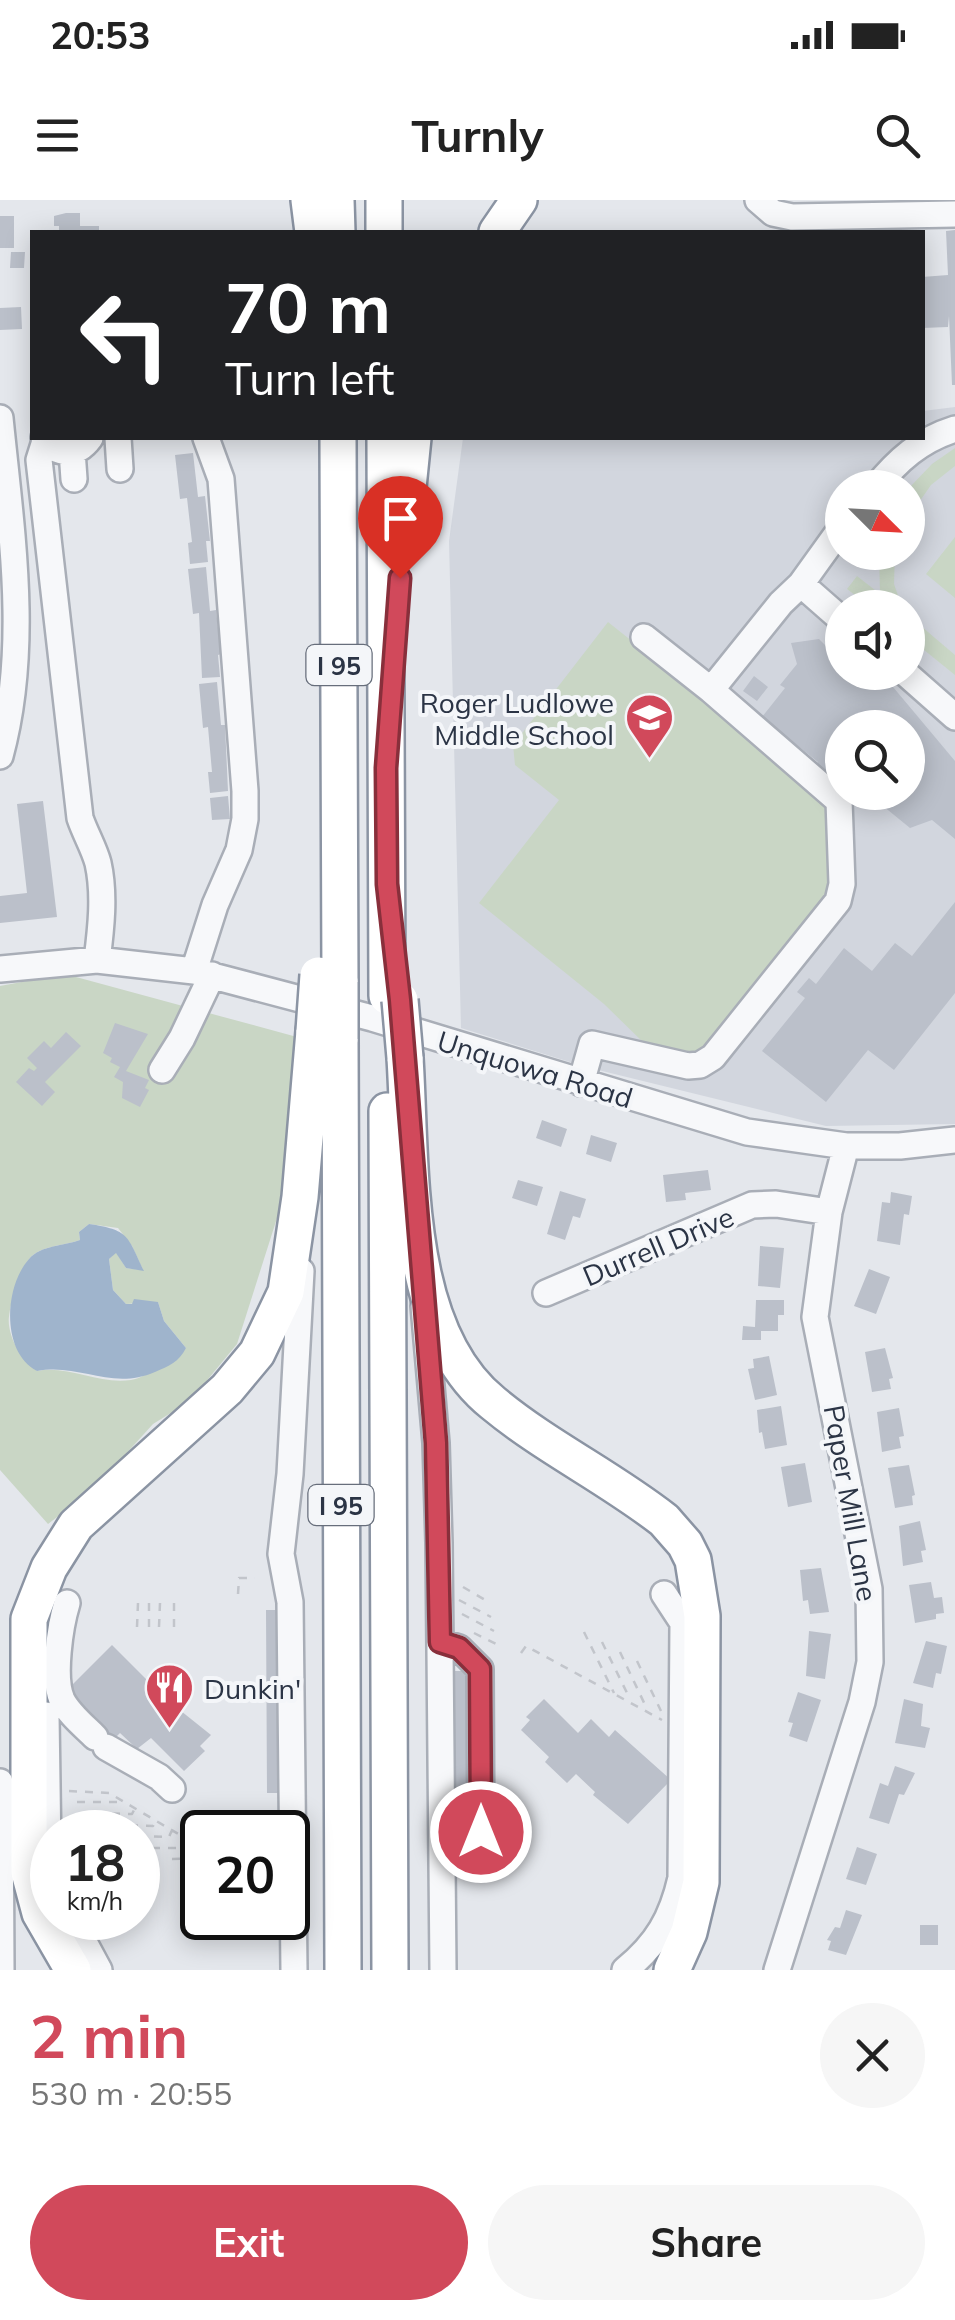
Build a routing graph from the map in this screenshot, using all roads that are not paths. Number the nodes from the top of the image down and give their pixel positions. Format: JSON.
{"nodes":[{"id":1,"x":309,"y":200,"type":"edge"},
{"id":2,"x":336,"y":200,"type":"edge"},
{"id":3,"x":384,"y":200,"type":"edge"},
{"id":4,"x":520,"y":200,"type":"edge"},
{"id":5,"x":758,"y":200,"type":"edge"},
{"id":6,"x":955,"y":214,"type":"edge"},
{"id":7,"x":313,"y":230,"type":"edge"},
{"id":8,"x":336,"y":230,"type":"edge"},
{"id":9,"x":384,"y":230,"type":"edge"},
{"id":10,"x":498,"y":230,"type":"edge"},
{"id":11,"x":0,"y":418,"type":"edge"},
{"id":12,"x":955,"y":428,"type":"edge"},
{"id":13,"x":44,"y":440,"type":"edge"},
{"id":14,"x":45,"y":440,"type":"edge"},
{"id":15,"x":118,"y":440,"type":"edge"},
{"id":16,"x":207,"y":440,"type":"edge"},
{"id":17,"x":328,"y":440,"type":"edge"},
{"id":18,"x":338,"y":440,"type":"edge"},
{"id":19,"x":385,"y":440,"type":"edge"},
{"id":20,"x":413,"y":440,"type":"edge"},
{"id":21,"x":81,"y":444,"type":"edge"},
{"id":22,"x":120,"y":469,"type":"dead end"},
{"id":23,"x":891,"y":470,"type":"edge"},
{"id":24,"x":74,"y":479,"type":"dead end"},
{"id":25,"x":825,"y":551,"type":"edge"},
{"id":26,"x":338,"y":570,"type":"junction"},
{"id":27,"x":801,"y":584,"type":"junction"},
{"id":28,"x":825,"y":605,"type":"edge"},
{"id":29,"x":644,"y":636,"type":"dead end"},
{"id":30,"x":712,"y":690,"type":"junction"},
{"id":31,"x":924,"y":690,"type":"edge"},
{"id":32,"x":955,"y":717,"type":"edge"},
{"id":33,"x":0,"y":756,"type":"edge"},
{"id":34,"x":386,"y":768,"type":"junction"},
{"id":35,"x":96,"y":960,"type":"junction"},
{"id":36,"x":0,"y":969,"type":"edge"},
{"id":37,"x":203,"y":973,"type":"junction"},
{"id":38,"x":327,"y":1035,"type":"junction"},
{"id":39,"x":396,"y":1056,"type":"junction"},
{"id":40,"x":162,"y":1070,"type":"dead end"},
{"id":41,"x":580,"y":1083,"type":"junction"},
{"id":42,"x":846,"y":1146,"type":"junction"},
{"id":43,"x":954,"y":1146,"type":"edge"},
{"id":44,"x":304,"y":1151,"type":"junction"},
{"id":45,"x":830,"y":1212,"type":"junction"},
{"id":46,"x":422,"y":1263,"type":"junction"},
{"id":47,"x":546,"y":1293,"type":"dead end"},
{"id":48,"x":88,"y":1513,"type":"junction"},
{"id":49,"x":664,"y":1594,"type":"dead end"},
{"id":50,"x":67,"y":1603,"type":"dead end"},
{"id":51,"x":440,"y":1642,"type":"junction"},
{"id":52,"x":0,"y":1782,"type":"edge"},
{"id":53,"x":172,"y":1789,"type":"dead end"},
{"id":54,"x":48,"y":1810,"type":"edge"},
{"id":55,"x":481,"y":1868,"type":"dead end"},
{"id":56,"x":82,"y":1940,"type":"edge"},
{"id":57,"x":1,"y":1970,"type":"edge"},
{"id":58,"x":73,"y":1970,"type":"edge"},
{"id":59,"x":99,"y":1970,"type":"edge"},
{"id":60,"x":294,"y":1970,"type":"edge"},
{"id":61,"x":343,"y":1970,"type":"edge"},
{"id":62,"x":390,"y":1970,"type":"edge"},
{"id":63,"x":443,"y":1970,"type":"edge"},
{"id":64,"x":625,"y":1970,"type":"edge"},
{"id":65,"x":672,"y":1970,"type":"edge"},
{"id":66,"x":777,"y":1970,"type":"edge"}],
"edges":[{"from":1,"to":7,"type":"highway"},
{"from":2,"to":8,"type":"highway"},
{"from":3,"to":9,"type":"highway"},
{"from":4,"to":10,"type":"highway"},
{"from":5,"to":6,"type":"street"},
{"from":11,"to":33,"type":"street"},
{"from":12,"to":23,"type":"street"},
{"from":13,"to":35,"type":"street"},
{"from":14,"to":21,"type":"street"},
{"from":15,"to":22,"type":"street"},
{"from":16,"to":37,"type":"street"},
{"from":17,"to":26,"type":"highway"},
{"from":18,"to":26,"type":"highway","number":"I 95"},
{"from":19,"to":34,"type":"highway","number":"I 95"},
{"from":20,"to":34,"type":"highway"},
{"from":21,"to":24,"type":"street"},
{"from":25,"to":27,"type":"street"},
{"from":26,"to":38,"type":"highway","number":"I 95","bridge":true},
{"from":27,"to":28,"type":"street"},
{"from":27,"to":30,"type":"street"},
{"from":29,"to":30,"type":"street"},
{"from":30,"to":41,"type":"street"},
{"from":31,"to":32,"type":"street"},
{"from":34,"to":39,"type":"highway","number":"I 95","bridge":true},
{"from":35,"to":36,"type":"street","name":"Unquowa Road"},
{"from":35,"to":37,"type":"street","name":"Unquowa Road"},
{"from":37,"to":40,"type":"street"},
{"from":37,"to":41,"type":"street","name":"Unquowa Road"},
{"from":38,"to":44,"type":"highway"},
{"from":38,"to":61,"type":"highway","number":"I 95"},
{"from":39,"to":46,"type":"highway"},
{"from":39,"to":62,"type":"highway","number":"I 95"},
{"from":41,"to":42,"type":"street","name":"Unquowa Road"},
{"from":42,"to":43,"type":"street","name":"Unquowa Road"},
{"from":42,"to":45,"type":"street","name":"Paper Mill Lane"},
{"from":44,"to":48,"type":"highway"},
{"from":44,"to":60,"type":"street"},
{"from":45,"to":47,"type":"street","name":"Durrell Drive"},
{"from":45,"to":66,"type":"street","name":"Paper Mill Lane"},
{"from":46,"to":51,"type":"street"},
{"from":46,"to":65,"type":"highway"},
{"from":48,"to":54,"type":"street"},
{"from":48,"to":58,"type":"highway"},
{"from":49,"to":64,"type":"street"},
{"from":50,"to":53,"type":"street"},
{"from":51,"to":55,"type":"street"},
{"from":51,"to":63,"type":"street"},
{"from":52,"to":57,"type":"street"},
{"from":56,"to":59,"type":"street"}]}
